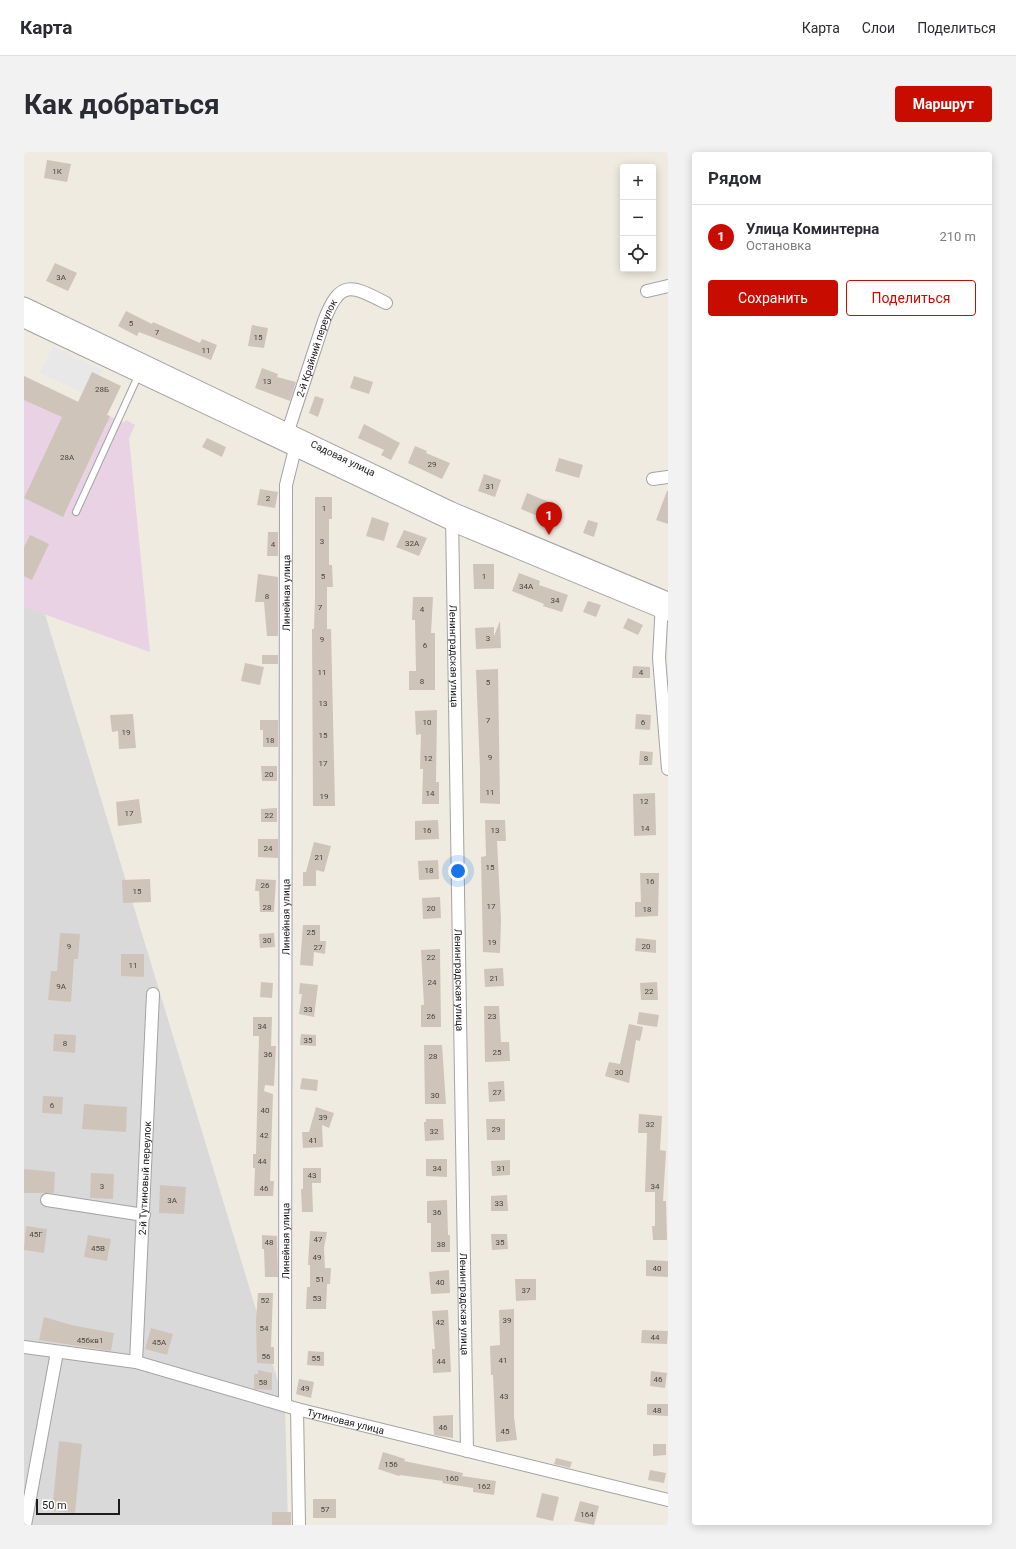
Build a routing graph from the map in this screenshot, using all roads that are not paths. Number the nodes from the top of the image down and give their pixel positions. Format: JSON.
{"nodes":[{"id":1,"x":668,"y":286,"type":"edge"},
{"id":2,"x":647,"y":291,"type":"dead end"},
{"id":3,"x":386,"y":303,"type":"dead end"},
{"id":4,"x":24,"y":305,"type":"edge"},
{"id":5,"x":24,"y":320,"type":"edge"},
{"id":6,"x":139,"y":374,"type":"junction"},
{"id":7,"x":288,"y":431,"type":"junction"},
{"id":8,"x":295,"y":449,"type":"junction"},
{"id":9,"x":668,"y":477,"type":"edge"},
{"id":10,"x":653,"y":479,"type":"dead end"},
{"id":11,"x":76,"y":512,"type":"dead end"},
{"id":12,"x":452,"y":516,"type":"junction"},
{"id":13,"x":665,"y":605,"type":"edge"},
{"id":14,"x":668,"y":769,"type":"edge"},
{"id":15,"x":153,"y":994,"type":"dead end"},
{"id":16,"x":47,"y":1200,"type":"dead end"},
{"id":17,"x":144,"y":1215,"type":"junction"},
{"id":18,"x":24,"y":1347,"type":"edge"},
{"id":19,"x":56,"y":1352,"type":"junction"},
{"id":20,"x":136,"y":1362,"type":"junction"},
{"id":21,"x":291,"y":1407,"type":"junction"},
{"id":22,"x":467,"y":1451,"type":"junction"},
{"id":23,"x":668,"y":1500,"type":"edge"},
{"id":24,"x":25,"y":1525,"type":"edge"},
{"id":25,"x":299,"y":1525,"type":"edge"}],
"edges":[{"from":1,"to":2,"type":"street"},
{"from":3,"to":7,"type":"street","name":"2-й Крайний переулок"},
{"from":4,"to":7,"type":"street","name":"Садовая улица"},
{"from":5,"to":6,"type":"street","name":"Садовая улица"},
{"from":6,"to":8,"type":"street","name":"Садовая улица"},
{"from":6,"to":11,"type":"lane"},
{"from":7,"to":8,"type":"street"},
{"from":7,"to":12,"type":"street","name":"Садовая улица"},
{"from":8,"to":12,"type":"street","name":"Садовая улица"},
{"from":8,"to":21,"type":"street","name":"Линейная улица"},
{"from":9,"to":10,"type":"street"},
{"from":12,"to":13,"type":"street","name":"Садовая улица"},
{"from":12,"to":22,"type":"street","name":"Ленинградская улица"},
{"from":13,"to":14,"type":"street"},
{"from":15,"to":17,"type":"street","name":"2-й Тутиновый переулок"},
{"from":16,"to":17,"type":"street"},
{"from":17,"to":20,"type":"street","name":"2-й Тутиновый переулок"},
{"from":18,"to":19,"type":"street","name":"Тутиновая улица"},
{"from":19,"to":20,"type":"street","name":"Тутиновая улица"},
{"from":19,"to":24,"type":"street"},
{"from":20,"to":21,"type":"street","name":"Тутиновая улица"},
{"from":21,"to":22,"type":"street","name":"Тутиновая улица"},
{"from":21,"to":25,"type":"street","name":"Линейная улица"},
{"from":22,"to":23,"type":"street","name":"Тутиновая улица"}]}
